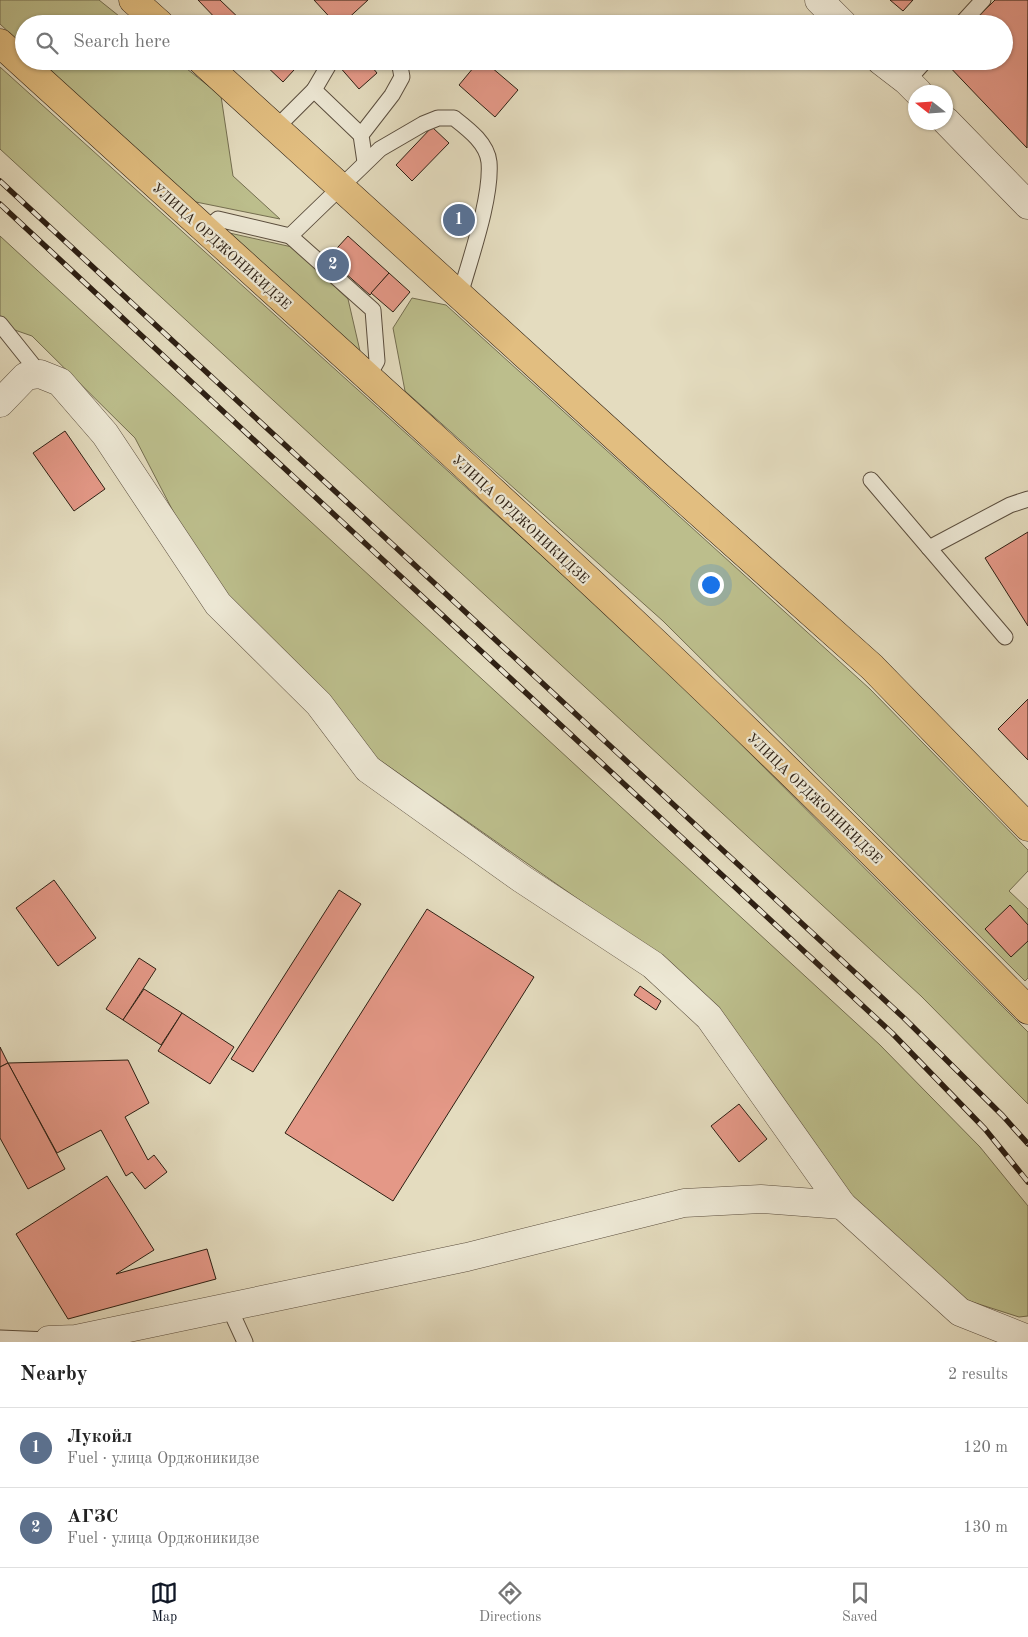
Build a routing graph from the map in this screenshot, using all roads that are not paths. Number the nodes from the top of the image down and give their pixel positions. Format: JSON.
{"nodes":[{"id":1,"x":819,"y":0,"type":"edge"},
{"id":2,"x":983,"y":0,"type":"edge"},
{"id":3,"x":139,"y":2,"type":"edge"},
{"id":4,"x":151,"y":15,"type":"edge"},
{"id":5,"x":834,"y":15,"type":"edge"},
{"id":6,"x":969,"y":15,"type":"edge"},
{"id":7,"x":0,"y":44,"type":"edge"},
{"id":8,"x":15,"y":58,"type":"edge"},
{"id":9,"x":29,"y":70,"type":"edge"},
{"id":10,"x":212,"y":70,"type":"edge"},
{"id":11,"x":326,"y":70,"type":"edge"},
{"id":12,"x":401,"y":70,"type":"edge"},
{"id":13,"x":900,"y":70,"type":"edge"},
{"id":14,"x":917,"y":78,"type":"edge"},
{"id":15,"x":314,"y":90,"type":"junction"},
{"id":16,"x":276,"y":128,"type":"junction"},
{"id":17,"x":953,"y":128,"type":"edge"},
{"id":18,"x":361,"y":135,"type":"junction"},
{"id":19,"x":365,"y":162,"type":"junction"},
{"id":20,"x":342,"y":188,"type":"junction"},
{"id":21,"x":1028,"y":205,"type":"edge"},
{"id":22,"x":205,"y":231,"type":"junction"},
{"id":23,"x":290,"y":236,"type":"junction"},
{"id":24,"x":460,"y":295,"type":"junction"},
{"id":25,"x":0,"y":324,"type":"edge"},
{"id":26,"x":40,"y":374,"type":"junction"},
{"id":27,"x":368,"y":377,"type":"junction"},
{"id":28,"x":0,"y":403,"type":"edge"},
{"id":29,"x":871,"y":480,"type":"dead end"},
{"id":30,"x":1028,"y":499,"type":"edge"},
{"id":31,"x":929,"y":548,"type":"junction"},
{"id":32,"x":1005,"y":637,"type":"dead end"},
{"id":33,"x":1028,"y":827,"type":"edge"},
{"id":34,"x":1028,"y":1010,"type":"edge"},
{"id":35,"x":842,"y":1205,"type":"junction"},
{"id":36,"x":228,"y":1306,"type":"junction"},
{"id":37,"x":0,"y":1338,"type":"edge"},
{"id":38,"x":1027,"y":1340,"type":"edge"},
{"id":39,"x":49,"y":1341,"type":"edge"},
{"id":40,"x":246,"y":1342,"type":"edge"}],
"edges":[{"from":1,"to":5,"type":"street"},
{"from":2,"to":6,"type":"lane"},
{"from":3,"to":4,"type":"main road"},
{"from":7,"to":8,"type":"main road","name":"УЛИЦА ОРДЖОНИКИДЗЕ"},
{"from":9,"to":22,"type":"main road","name":"УЛИЦА ОРДЖОНИКИДЗЕ"},
{"from":10,"to":16,"type":"main road"},
{"from":11,"to":15,"type":"lane"},
{"from":12,"to":18,"type":"lane"},
{"from":13,"to":14,"type":"street"},
{"from":15,"to":16,"type":"lane"},
{"from":15,"to":18,"type":"lane"},
{"from":16,"to":20,"type":"main road"},
{"from":17,"to":21,"type":"street"},
{"from":18,"to":19,"type":"lane"},
{"from":19,"to":20,"type":"lane"},
{"from":19,"to":24,"type":"lane"},
{"from":20,"to":23,"type":"lane"},
{"from":20,"to":24,"type":"main road"},
{"from":22,"to":23,"type":"lane"},
{"from":22,"to":27,"type":"main road","name":"УЛИЦА ОРДЖОНИКИДЗЕ"},
{"from":23,"to":27,"type":"lane"},
{"from":24,"to":33,"type":"main road"},
{"from":25,"to":26,"type":"lane"},
{"from":26,"to":28,"type":"street"},
{"from":26,"to":35,"type":"street"},
{"from":27,"to":34,"type":"main road","name":"УЛИЦА ОРДЖОНИКИДЗЕ"},
{"from":29,"to":31,"type":"lane"},
{"from":30,"to":31,"type":"lane"},
{"from":31,"to":32,"type":"lane"},
{"from":35,"to":36,"type":"street"},
{"from":35,"to":38,"type":"street"},
{"from":36,"to":39,"type":"street"},
{"from":36,"to":40,"type":"lane"},
{"from":37,"to":39,"type":"lane"}]}
